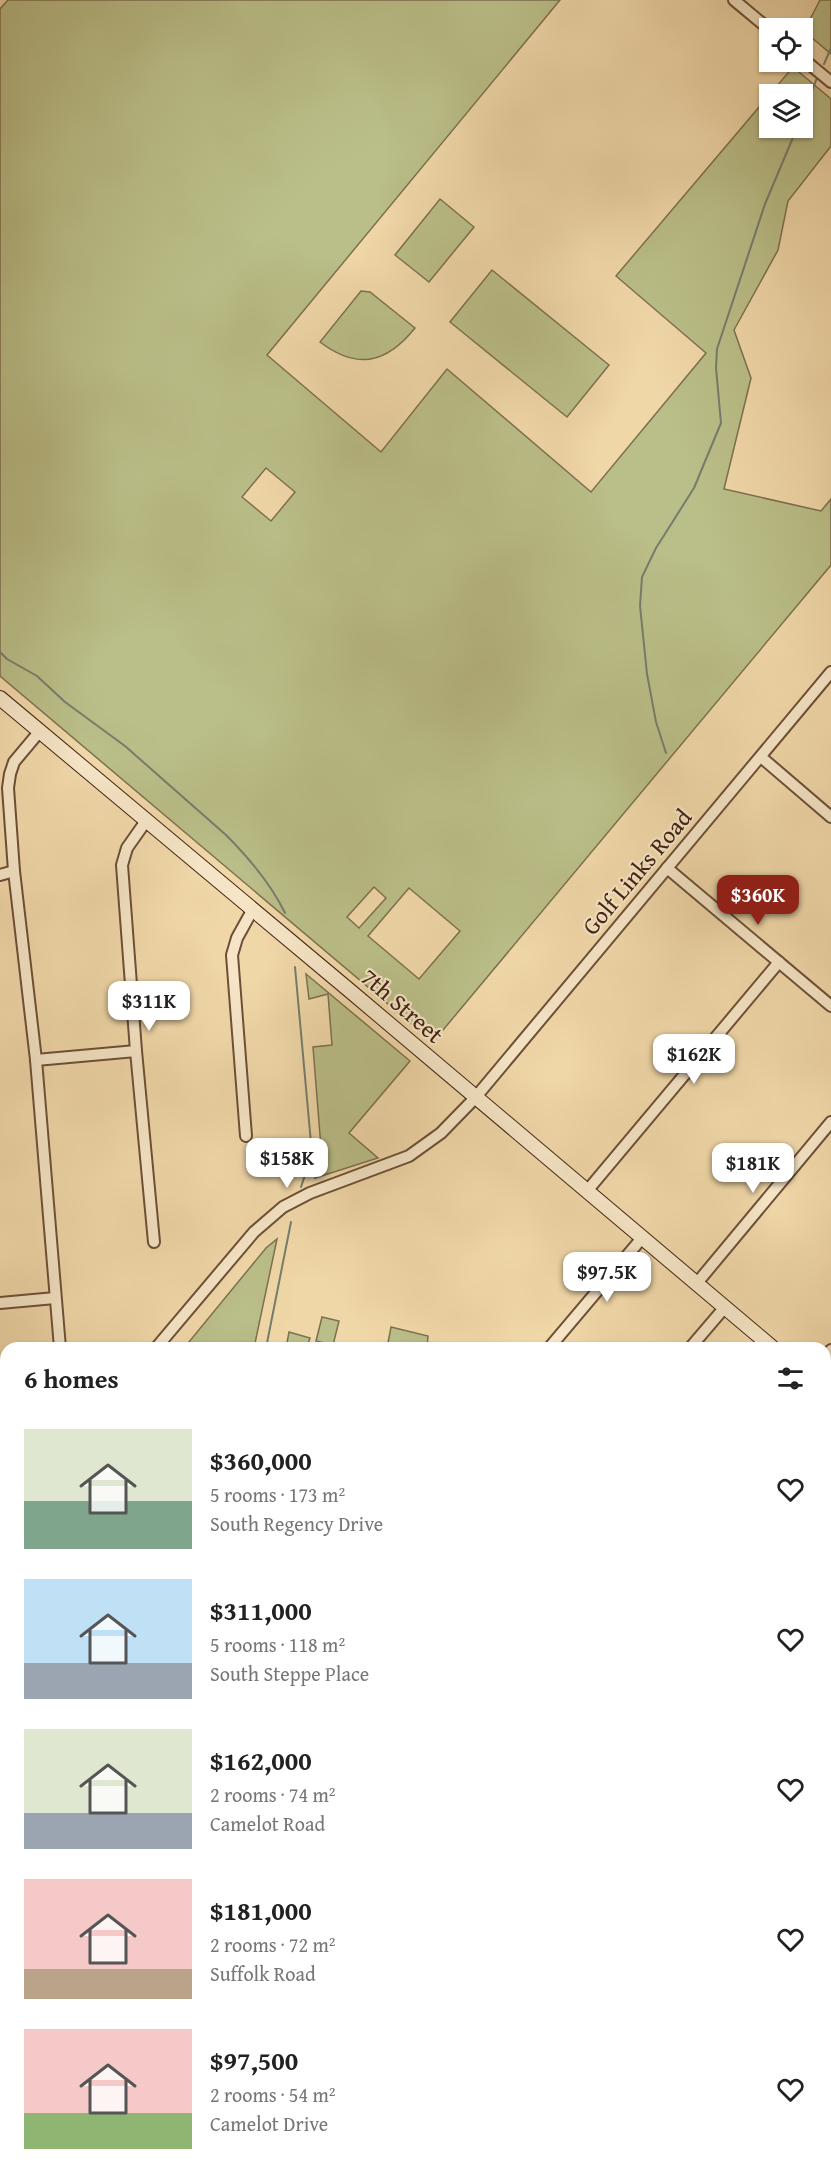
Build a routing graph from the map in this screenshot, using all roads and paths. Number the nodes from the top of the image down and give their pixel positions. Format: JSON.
{"nodes":[{"id":1,"x":734,"y":0,"type":"edge"},
{"id":2,"x":759,"y":21,"type":"edge"},
{"id":3,"x":813,"y":67,"type":"edge"},
{"id":4,"x":831,"y":82,"type":"edge"},
{"id":5,"x":831,"y":672,"type":"edge"},
{"id":6,"x":0,"y":698,"type":"edge"},
{"id":7,"x":40,"y":731,"type":"junction"},
{"id":8,"x":760,"y":757,"type":"junction"},
{"id":9,"x":831,"y":817,"type":"edge"},
{"id":10,"x":146,"y":821,"type":"junction"},
{"id":11,"x":667,"y":868,"type":"junction"},
{"id":12,"x":14,"y":871,"type":"junction"},
{"id":13,"x":0,"y":875,"type":"edge"},
{"id":14,"x":253,"y":909,"type":"junction"},
{"id":15,"x":778,"y":962,"type":"junction"},
{"id":16,"x":831,"y":1006,"type":"edge"},
{"id":17,"x":136,"y":1051,"type":"junction"},
{"id":18,"x":36,"y":1060,"type":"junction"},
{"id":19,"x":475,"y":1098,"type":"junction"},
{"id":20,"x":831,"y":1122,"type":"edge"},
{"id":21,"x":246,"y":1136,"type":"dead end"},
{"id":22,"x":587,"y":1191,"type":"junction"},
{"id":23,"x":642,"y":1239,"type":"junction"},
{"id":24,"x":154,"y":1242,"type":"dead end"},
{"id":25,"x":698,"y":1283,"type":"junction"},
{"id":26,"x":56,"y":1298,"type":"junction"},
{"id":27,"x":0,"y":1303,"type":"edge"},
{"id":28,"x":725,"y":1307,"type":"junction"},
{"id":29,"x":60,"y":1342,"type":"edge"},
{"id":30,"x":161,"y":1342,"type":"edge"},
{"id":31,"x":554,"y":1342,"type":"edge"},
{"id":32,"x":695,"y":1342,"type":"edge"},
{"id":33,"x":766,"y":1342,"type":"edge"}],
"edges":[{"from":1,"to":2,"type":"street"},
{"from":3,"to":4,"type":"street"},
{"from":5,"to":8,"type":"street","name":"Golf Links Road"},
{"from":6,"to":7,"type":"main road","name":"7th Street"},
{"from":7,"to":10,"type":"main road","name":"7th Street"},
{"from":7,"to":12,"type":"street"},
{"from":8,"to":9,"type":"street"},
{"from":8,"to":11,"type":"street","name":"Golf Links Road"},
{"from":10,"to":14,"type":"main road","name":"7th Street"},
{"from":10,"to":17,"type":"street"},
{"from":11,"to":15,"type":"street"},
{"from":11,"to":19,"type":"street","name":"Golf Links Road"},
{"from":12,"to":13,"type":"street"},
{"from":12,"to":18,"type":"street"},
{"from":14,"to":19,"type":"main road","name":"7th Street"},
{"from":14,"to":21,"type":"street"},
{"from":15,"to":16,"type":"street"},
{"from":15,"to":22,"type":"street"},
{"from":17,"to":18,"type":"street"},
{"from":17,"to":24,"type":"street"},
{"from":18,"to":26,"type":"street"},
{"from":19,"to":22,"type":"main road","name":"7th Street"},
{"from":19,"to":30,"type":"street","name":"Golf Links Road"},
{"from":20,"to":25,"type":"street"},
{"from":22,"to":23,"type":"main road","name":"7th Street"},
{"from":23,"to":25,"type":"main road","name":"7th Street"},
{"from":23,"to":31,"type":"street"},
{"from":25,"to":28,"type":"main road","name":"7th Street"},
{"from":26,"to":27,"type":"street"},
{"from":26,"to":29,"type":"street"},
{"from":28,"to":32,"type":"street"},
{"from":28,"to":33,"type":"main road","name":"7th Street"}]}
